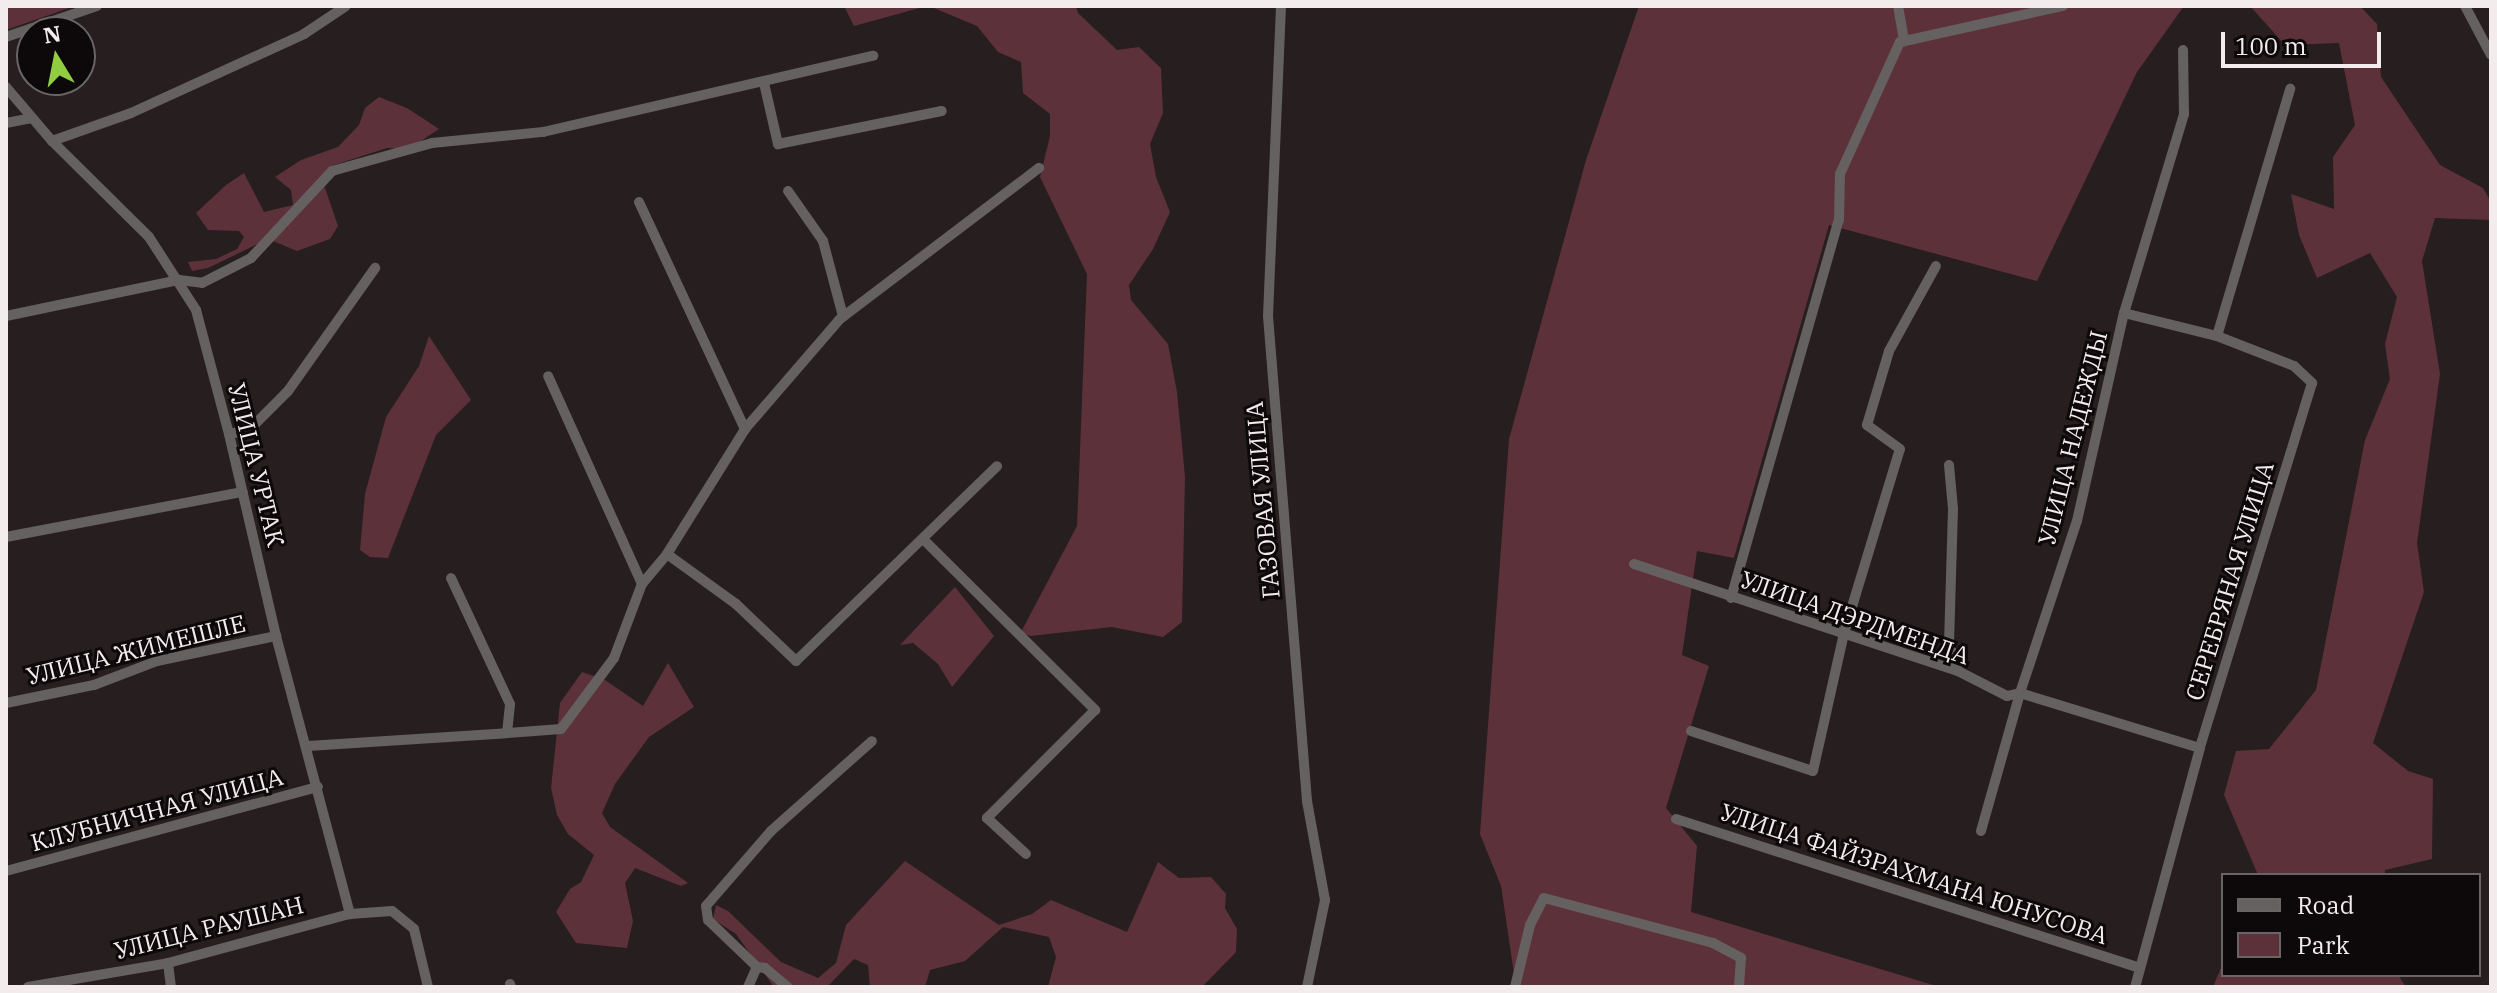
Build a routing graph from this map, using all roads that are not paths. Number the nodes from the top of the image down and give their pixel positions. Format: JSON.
{"nodes":[{"id":1,"x":97,"y":6,"type":"edge"},
{"id":2,"x":346,"y":6,"type":"edge"},
{"id":3,"x":1281,"y":6,"type":"edge"},
{"id":4,"x":1898,"y":6,"type":"edge"},
{"id":5,"x":2063,"y":6,"type":"edge"},
{"id":6,"x":2465,"y":6,"type":"edge"},
{"id":7,"x":6,"y":37,"type":"edge"},
{"id":8,"x":1904,"y":41,"type":"junction"},
{"id":9,"x":2183,"y":50,"type":"dead end"},
{"id":10,"x":2491,"y":55,"type":"edge"},
{"id":11,"x":873,"y":56,"type":"dead end"},
{"id":12,"x":764,"y":83,"type":"junction"},
{"id":13,"x":6,"y":87,"type":"edge"},
{"id":14,"x":2290,"y":89,"type":"dead end"},
{"id":15,"x":942,"y":111,"type":"dead end"},
{"id":16,"x":32,"y":118,"type":"junction"},
{"id":17,"x":6,"y":123,"type":"edge"},
{"id":18,"x":52,"y":141,"type":"junction"},
{"id":19,"x":1039,"y":168,"type":"dead end"},
{"id":20,"x":788,"y":191,"type":"dead end"},
{"id":21,"x":639,"y":202,"type":"dead end"},
{"id":22,"x":1936,"y":266,"type":"dead end"},
{"id":23,"x":375,"y":268,"type":"dead end"},
{"id":24,"x":179,"y":280,"type":"junction"},
{"id":25,"x":2124,"y":313,"type":"junction"},
{"id":26,"x":6,"y":316,"type":"edge"},
{"id":27,"x":843,"y":316,"type":"junction"},
{"id":28,"x":2217,"y":336,"type":"junction"},
{"id":29,"x":548,"y":376,"type":"dead end"},
{"id":30,"x":745,"y":429,"type":"junction"},
{"id":31,"x":229,"y":434,"type":"junction"},
{"id":32,"x":1949,"y":465,"type":"dead end"},
{"id":33,"x":997,"y":466,"type":"dead end"},
{"id":34,"x":243,"y":492,"type":"junction"},
{"id":35,"x":6,"y":537,"type":"edge"},
{"id":36,"x":923,"y":539,"type":"junction"},
{"id":37,"x":667,"y":554,"type":"junction"},
{"id":38,"x":1634,"y":564,"type":"dead end"},
{"id":39,"x":451,"y":578,"type":"dead end"},
{"id":40,"x":642,"y":584,"type":"junction"},
{"id":41,"x":1731,"y":598,"type":"junction"},
{"id":42,"x":1844,"y":633,"type":"junction"},
{"id":43,"x":276,"y":636,"type":"junction"},
{"id":44,"x":1958,"y":671,"type":"junction"},
{"id":45,"x":2020,"y":693,"type":"junction"},
{"id":46,"x":6,"y":703,"type":"edge"},
{"id":47,"x":1691,"y":731,"type":"dead end"},
{"id":48,"x":507,"y":733,"type":"junction"},
{"id":49,"x":872,"y":741,"type":"dead end"},
{"id":50,"x":308,"y":746,"type":"junction"},
{"id":51,"x":2200,"y":748,"type":"junction"},
{"id":52,"x":318,"y":787,"type":"junction"},
{"id":53,"x":1676,"y":819,"type":"dead end"},
{"id":54,"x":1981,"y":831,"type":"dead end"},
{"id":55,"x":1026,"y":854,"type":"dead end"},
{"id":56,"x":6,"y":871,"type":"edge"},
{"id":57,"x":350,"y":914,"type":"junction"},
{"id":58,"x":168,"y":963,"type":"junction"},
{"id":59,"x":757,"y":967,"type":"junction"},
{"id":60,"x":2140,"y":968,"type":"junction"},
{"id":61,"x":78,"y":983,"type":"edge"},
{"id":62,"x":28,"y":987,"type":"edge"},
{"id":63,"x":171,"y":987,"type":"edge"},
{"id":64,"x":428,"y":987,"type":"edge"},
{"id":65,"x":748,"y":987,"type":"edge"},
{"id":66,"x":788,"y":987,"type":"edge"},
{"id":67,"x":1307,"y":987,"type":"edge"},
{"id":68,"x":1515,"y":987,"type":"edge"},
{"id":69,"x":1739,"y":987,"type":"edge"},
{"id":70,"x":2135,"y":987,"type":"edge"}],
"edges":[{"from":1,"to":7,"type":"street"},
{"from":2,"to":18,"type":"street"},
{"from":3,"to":67,"type":"street","name":"ГАЗОВАЯ УЛИЦА"},
{"from":4,"to":8,"type":"street"},
{"from":5,"to":8,"type":"street"},
{"from":6,"to":10,"type":"street"},
{"from":8,"to":41,"type":"street"},
{"from":9,"to":25,"type":"street","name":"УЛИЦА НАДЕЖДЫ"},
{"from":11,"to":12,"type":"street"},
{"from":12,"to":15,"type":"street"},
{"from":12,"to":24,"type":"street"},
{"from":13,"to":16,"type":"street","name":"УЛИЦА УРТАК"},
{"from":14,"to":28,"type":"street"},
{"from":16,"to":17,"type":"street"},
{"from":16,"to":18,"type":"street","name":"УЛИЦА УРТАК"},
{"from":18,"to":24,"type":"street","name":"УЛИЦА УРТАК"},
{"from":19,"to":27,"type":"street","name":"КЛУБНИЧНАЯ УЛИЦА"},
{"from":20,"to":27,"type":"street"},
{"from":21,"to":30,"type":"street"},
{"from":22,"to":42,"type":"street"},
{"from":23,"to":31,"type":"street"},
{"from":24,"to":26,"type":"street"},
{"from":24,"to":31,"type":"street","name":"УЛИЦА УРТАК"},
{"from":25,"to":28,"type":"street","name":"СЕРЕБРЯНАЯ УЛИЦА"},
{"from":25,"to":45,"type":"street","name":"УЛИЦА НАДЕЖДЫ"},
{"from":27,"to":30,"type":"street","name":"КЛУБНИЧНАЯ УЛИЦА"},
{"from":28,"to":51,"type":"street","name":"СЕРЕБРЯНАЯ УЛИЦА"},
{"from":29,"to":40,"type":"street"},
{"from":30,"to":37,"type":"street","name":"КЛУБНИЧНАЯ УЛИЦА"},
{"from":31,"to":34,"type":"street","name":"УЛИЦА УРТАК"},
{"from":32,"to":44,"type":"street"},
{"from":33,"to":36,"type":"street"},
{"from":34,"to":35,"type":"street"},
{"from":34,"to":43,"type":"street","name":"УЛИЦА УРТАК"},
{"from":36,"to":37,"type":"street"},
{"from":36,"to":55,"type":"street"},
{"from":37,"to":40,"type":"street","name":"КЛУБНИЧНАЯ УЛИЦА"},
{"from":38,"to":41,"type":"street","name":"УЛИЦА ДЭРДМЕНДА"},
{"from":39,"to":48,"type":"street"},
{"from":40,"to":48,"type":"street","name":"КЛУБНИЧНАЯ УЛИЦА"},
{"from":41,"to":42,"type":"street","name":"УЛИЦА ДЭРДМЕНДА"},
{"from":42,"to":44,"type":"street","name":"УЛИЦА ДЭРДМЕНДА"},
{"from":42,"to":47,"type":"street"},
{"from":43,"to":46,"type":"street","name":"УЛИЦА ЖИМЕШЛЕ"},
{"from":43,"to":50,"type":"street","name":"УЛИЦА УРТАК"},
{"from":44,"to":45,"type":"street","name":"УЛИЦА ДЭРДМЕНДА"},
{"from":45,"to":51,"type":"street","name":"УЛИЦА ДЭРДМЕНДА"},
{"from":45,"to":54,"type":"street","name":"УЛИЦА НАДЕЖДЫ"},
{"from":48,"to":50,"type":"street","name":"КЛУБНИЧНАЯ УЛИЦА"},
{"from":49,"to":59,"type":"street"},
{"from":50,"to":52,"type":"street","name":"УЛИЦА УРТАК"},
{"from":51,"to":60,"type":"street","name":"СЕРЕБРЯНАЯ УЛИЦА"},
{"from":52,"to":56,"type":"street","name":"КЛУБНИЧНАЯ УЛИЦА"},
{"from":52,"to":57,"type":"street","name":"УЛИЦА УРТАК"},
{"from":53,"to":60,"type":"street","name":"УЛИЦА ФАЙЗРАХМАНА ЮНУСОВА"},
{"from":57,"to":58,"type":"street","name":"УЛИЦА РАУШАН"},
{"from":57,"to":64,"type":"street","name":"УЛИЦА РАУШАН"},
{"from":58,"to":61,"type":"street","name":"УЛИЦА РАУШАН"},
{"from":58,"to":63,"type":"street"},
{"from":59,"to":65,"type":"street"},
{"from":59,"to":66,"type":"street"},
{"from":60,"to":70,"type":"street","name":"СЕРЕБРЯНАЯ УЛИЦА"},
{"from":61,"to":62,"type":"street","name":"УЛИЦА РАУШАН"},
{"from":68,"to":69,"type":"street"}]}
